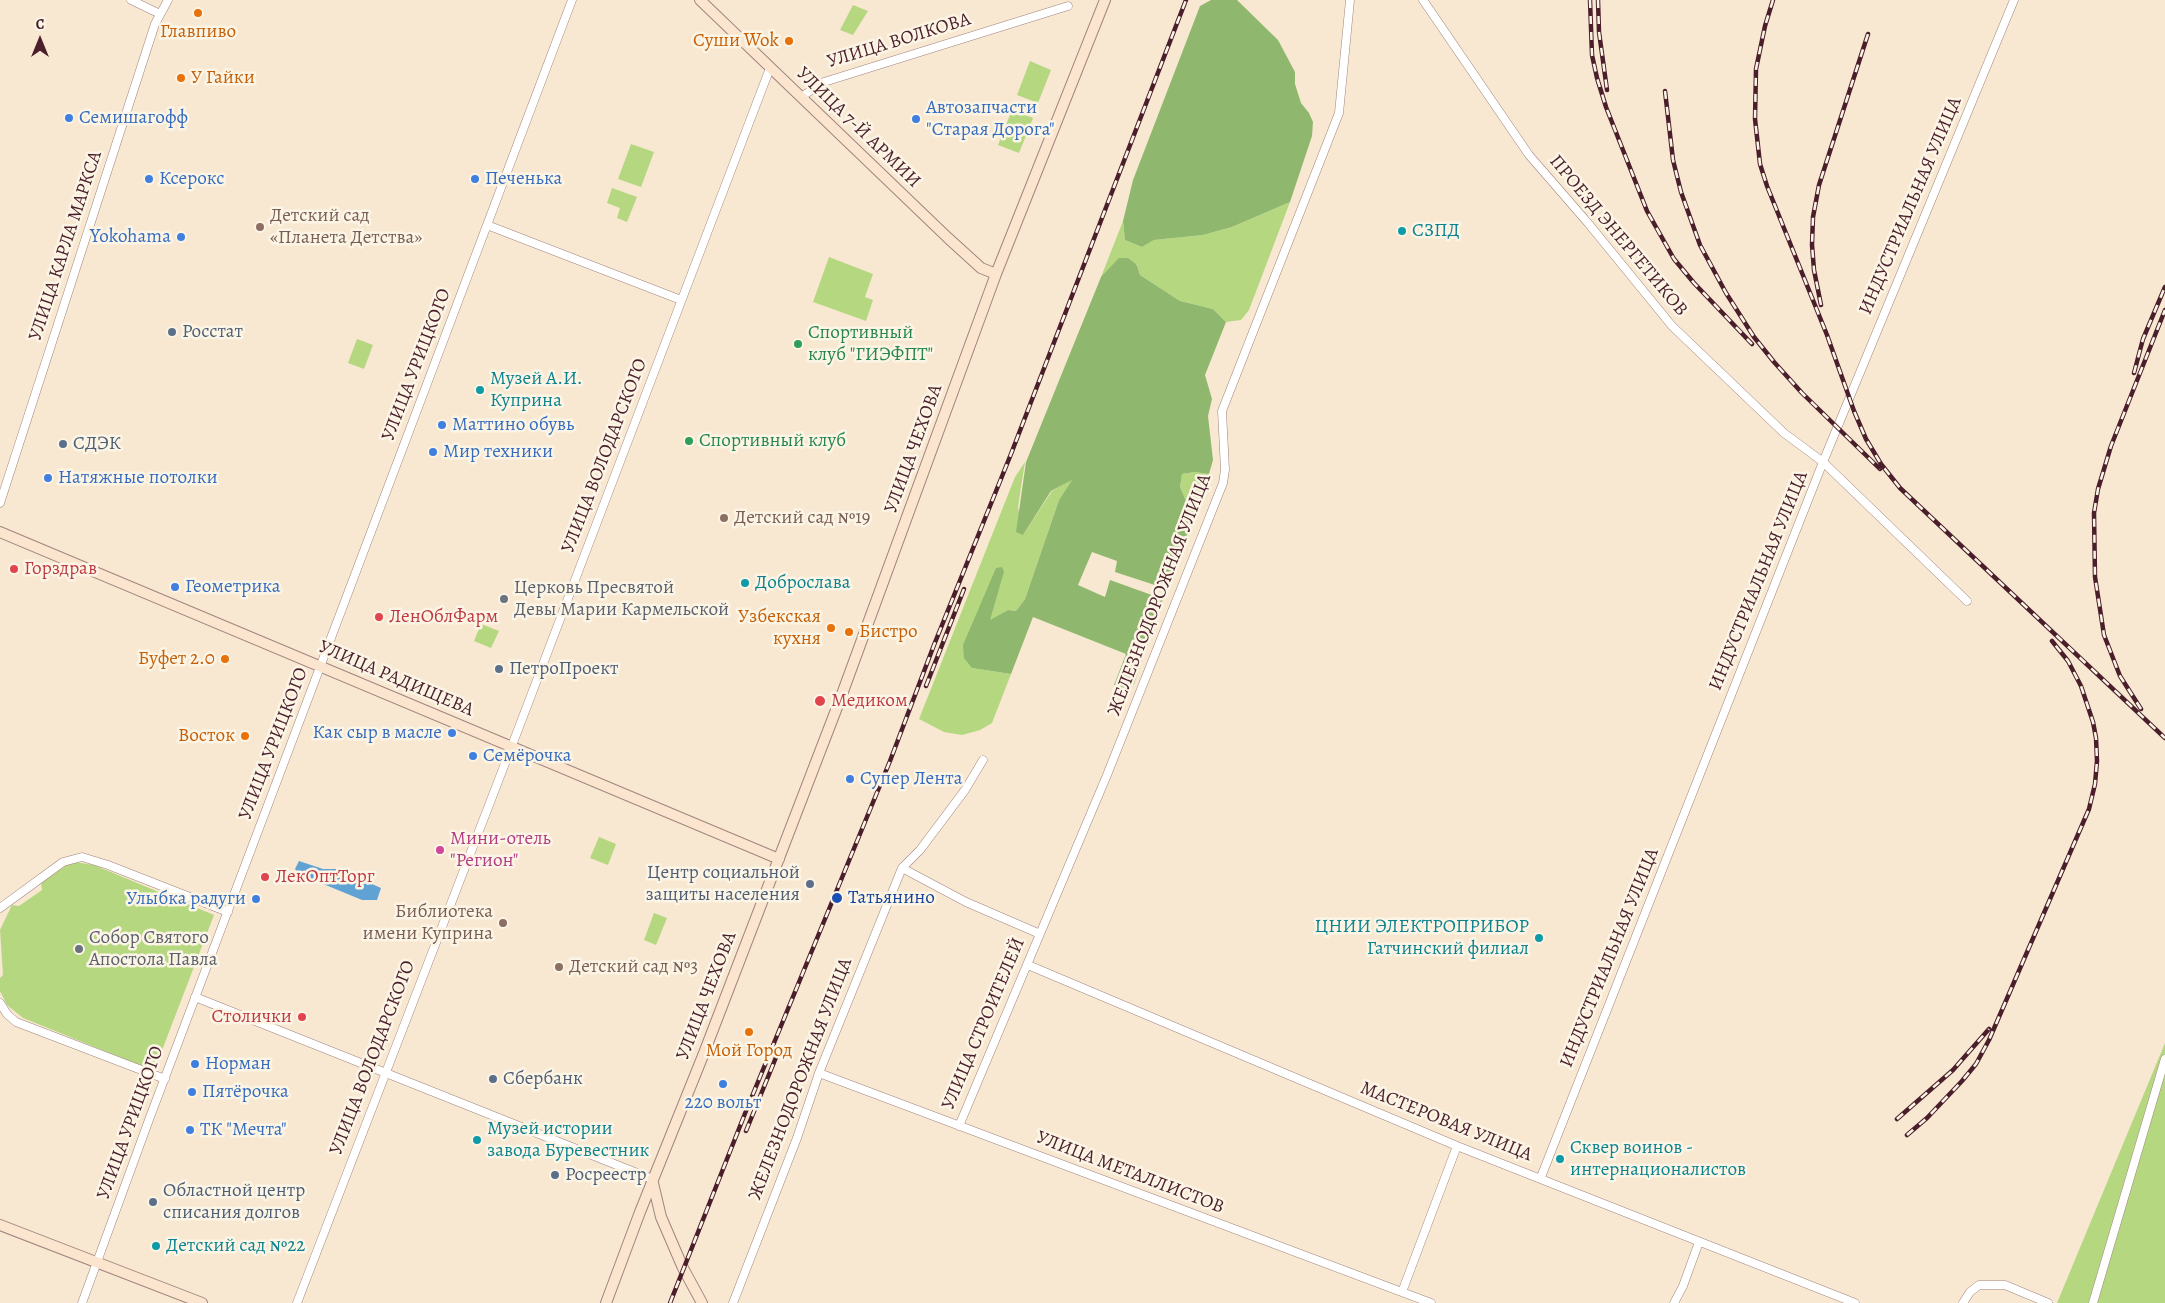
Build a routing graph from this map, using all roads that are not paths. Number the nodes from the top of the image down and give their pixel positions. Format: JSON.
{"nodes":[{"id":1,"x":131,"y":0,"type":"edge"},
{"id":2,"x":168,"y":0,"type":"edge"},
{"id":3,"x":572,"y":0,"type":"edge"},
{"id":4,"x":700,"y":0,"type":"edge"},
{"id":5,"x":1105,"y":0,"type":"edge"},
{"id":6,"x":1350,"y":0,"type":"edge"},
{"id":7,"x":1423,"y":0,"type":"edge"},
{"id":8,"x":2014,"y":0,"type":"edge"},
{"id":9,"x":1068,"y":6,"type":"dead end"},
{"id":10,"x":160,"y":14,"type":"junction"},
{"id":11,"x":770,"y":68,"type":"junction"},
{"id":12,"x":801,"y":97,"type":"junction"},
{"id":13,"x":487,"y":225,"type":"junction"},
{"id":14,"x":996,"y":274,"type":"junction"},
{"id":15,"x":681,"y":300,"type":"junction"},
{"id":16,"x":1823,"y":462,"type":"junction"},
{"id":17,"x":0,"y":503,"type":"edge"},
{"id":18,"x":0,"y":532,"type":"edge"},
{"id":19,"x":1967,"y":601,"type":"dead end"},
{"id":20,"x":320,"y":666,"type":"junction"},
{"id":21,"x":512,"y":747,"type":"junction"},
{"id":22,"x":983,"y":760,"type":"dead end"},
{"id":23,"x":779,"y":858,"type":"junction"},
{"id":24,"x":902,"y":868,"type":"junction"},
{"id":25,"x":0,"y":907,"type":"edge"},
{"id":26,"x":228,"y":912,"type":"junction"},
{"id":27,"x":1040,"y":934,"type":"junction"},
{"id":28,"x":1028,"y":965,"type":"junction"},
{"id":29,"x":195,"y":997,"type":"junction"},
{"id":30,"x":0,"y":1003,"type":"edge"},
{"id":31,"x":2165,"y":1059,"type":"edge"},
{"id":32,"x":384,"y":1072,"type":"junction"},
{"id":33,"x":819,"y":1073,"type":"junction"},
{"id":34,"x":164,"y":1079,"type":"junction"},
{"id":35,"x":959,"y":1126,"type":"junction"},
{"id":36,"x":1458,"y":1146,"type":"junction"},
{"id":37,"x":1541,"y":1178,"type":"junction"},
{"id":38,"x":652,"y":1180,"type":"junction"},
{"id":39,"x":640,"y":1212,"type":"junction"},
{"id":40,"x":662,"y":1217,"type":"junction"},
{"id":41,"x":0,"y":1225,"type":"edge"},
{"id":42,"x":1699,"y":1242,"type":"junction"},
{"id":43,"x":97,"y":1262,"type":"junction"},
{"id":44,"x":1402,"y":1292,"type":"junction"},
{"id":45,"x":82,"y":1303,"type":"edge"},
{"id":46,"x":202,"y":1303,"type":"edge"},
{"id":47,"x":296,"y":1303,"type":"edge"},
{"id":48,"x":606,"y":1303,"type":"edge"},
{"id":49,"x":702,"y":1303,"type":"edge"},
{"id":50,"x":733,"y":1303,"type":"edge"},
{"id":51,"x":1431,"y":1303,"type":"edge"},
{"id":52,"x":1674,"y":1303,"type":"edge"},
{"id":53,"x":1855,"y":1303,"type":"edge"},
{"id":54,"x":1963,"y":1303,"type":"edge"},
{"id":55,"x":2048,"y":1303,"type":"edge"},
{"id":56,"x":2093,"y":1303,"type":"edge"}],
"edges":[{"from":1,"to":10,"type":"street"},
{"from":2,"to":10,"type":"street","name":"УЛИЦА КАРЛА МАРКСА"},
{"from":3,"to":13,"type":"street","name":"УЛИЦА УРИЦКОГО"},
{"from":4,"to":11,"type":"street","name":"УЛИЦА 7-Й АРМИИ"},
{"from":5,"to":14,"type":"street","name":"УЛИЦА ЧЕХОВА"},
{"from":6,"to":27,"type":"street","name":"ЖЕЛЕЗНОДОРОЖНАЯ УЛИЦА"},
{"from":7,"to":16,"type":"street","name":"ПРОЕЗД ЭНЕРГЕТИКОВ"},
{"from":8,"to":16,"type":"street","name":"ИНДУСТРИАЛЬНАЯ УЛИЦА"},
{"from":9,"to":12,"type":"street","name":"УЛИЦА ВОЛКОВА"},
{"from":10,"to":17,"type":"street","name":"УЛИЦА КАРЛА МАРКСА"},
{"from":11,"to":12,"type":"street","name":"УЛИЦА 7-Й АРМИИ"},
{"from":11,"to":15,"type":"street","name":"УЛИЦА ВОЛОДАРСКОГО"},
{"from":12,"to":14,"type":"street","name":"УЛИЦА 7-Й АРМИИ"},
{"from":13,"to":15,"type":"street"},
{"from":13,"to":20,"type":"street","name":"УЛИЦА УРИЦКОГО"},
{"from":14,"to":23,"type":"street","name":"УЛИЦА ЧЕХОВА"},
{"from":15,"to":21,"type":"street","name":"УЛИЦА ВОЛОДАРСКОГО"},
{"from":16,"to":19,"type":"street","name":"ПРОЕЗД ЭНЕРГЕТИКОВ"},
{"from":16,"to":37,"type":"street","name":"ИНДУСТРИАЛЬНАЯ УЛИЦА"},
{"from":18,"to":20,"type":"street","name":"УЛИЦА РАДИЩЕВА"},
{"from":20,"to":21,"type":"street","name":"УЛИЦА РАДИЩЕВА"},
{"from":20,"to":26,"type":"street","name":"УЛИЦА УРИЦКОГО"},
{"from":21,"to":23,"type":"street","name":"УЛИЦА РАДИЩЕВА"},
{"from":21,"to":32,"type":"street","name":"УЛИЦА ВОЛОДАРСКОГО"},
{"from":22,"to":24,"type":"street","name":"ЖЕЛЕЗНОДОРОЖНАЯ УЛИЦА"},
{"from":23,"to":38,"type":"street","name":"УЛИЦА ЧЕХОВА"},
{"from":24,"to":27,"type":"street"},
{"from":24,"to":33,"type":"street","name":"ЖЕЛЕЗНОДОРОЖНАЯ УЛИЦА"},
{"from":25,"to":26,"type":"street"},
{"from":26,"to":29,"type":"street","name":"УЛИЦА УРИЦКОГО"},
{"from":27,"to":28,"type":"street","name":"УЛИЦА СТРОИТЕЛЕЙ"},
{"from":28,"to":35,"type":"street","name":"УЛИЦА СТРОИТЕЛЕЙ"},
{"from":28,"to":36,"type":"street","name":"МАСТЕРОВАЯ УЛИЦА"},
{"from":29,"to":32,"type":"street"},
{"from":29,"to":34,"type":"street","name":"УЛИЦА УРИЦКОГО"},
{"from":30,"to":34,"type":"street"},
{"from":31,"to":56,"type":"street"},
{"from":32,"to":38,"type":"street"},
{"from":32,"to":47,"type":"street","name":"УЛИЦА ВОЛОДАРСКОГО"},
{"from":33,"to":35,"type":"street","name":"УЛИЦА МЕТАЛЛИСТОВ"},
{"from":33,"to":50,"type":"street","name":"ЖЕЛЕЗНОДОРОЖНАЯ УЛИЦА"},
{"from":34,"to":43,"type":"street","name":"УЛИЦА УРИЦКОГО"},
{"from":35,"to":44,"type":"street","name":"УЛИЦА МЕТАЛЛИСТОВ"},
{"from":36,"to":37,"type":"street","name":"МАСТЕРОВАЯ УЛИЦА"},
{"from":36,"to":44,"type":"street"},
{"from":37,"to":42,"type":"street","name":"МАСТЕРОВАЯ УЛИЦА"},
{"from":38,"to":39,"type":"street","name":"УЛИЦА ЧЕХОВА"},
{"from":38,"to":40,"type":"street"},
{"from":39,"to":40,"type":"street"},
{"from":39,"to":48,"type":"street","name":"УЛИЦА ЧЕХОВА"},
{"from":40,"to":49,"type":"street"},
{"from":41,"to":43,"type":"street"},
{"from":42,"to":52,"type":"street"},
{"from":42,"to":53,"type":"street","name":"МАСТЕРОВАЯ УЛИЦА"},
{"from":43,"to":45,"type":"street","name":"УЛИЦА УРИЦКОГО"},
{"from":43,"to":46,"type":"street"},
{"from":44,"to":51,"type":"street","name":"УЛИЦА МЕТАЛЛИСТОВ"},
{"from":54,"to":55,"type":"street"}]}
